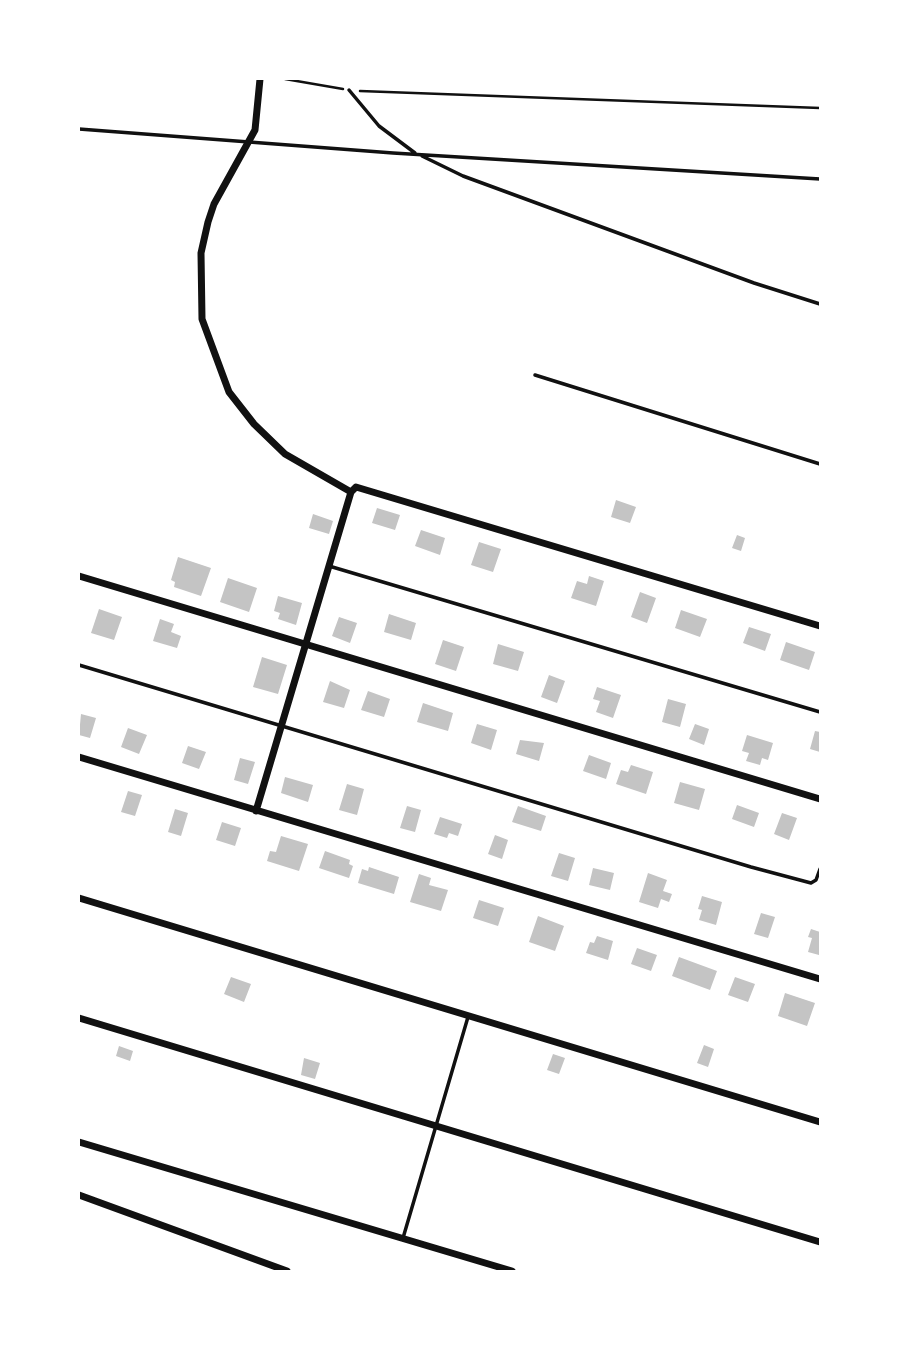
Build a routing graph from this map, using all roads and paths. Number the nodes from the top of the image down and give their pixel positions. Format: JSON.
{"nodes":[{"id":1,"x":260,"y":79,"type":"edge"},
{"id":2,"x":285,"y":79,"type":"edge"},
{"id":3,"x":349,"y":90,"type":"junction"},
{"id":4,"x":820,"y":108,"type":"edge"},
{"id":5,"x":79,"y":129,"type":"edge"},
{"id":6,"x":248,"y":142,"type":"junction"},
{"id":7,"x":420,"y":155,"type":"junction"},
{"id":8,"x":820,"y":179,"type":"edge"},
{"id":9,"x":820,"y":304,"type":"edge"},
{"id":10,"x":535,"y":375,"type":"dead end"},
{"id":11,"x":820,"y":464,"type":"edge"},
{"id":12,"x":351,"y":492,"type":"junction"},
{"id":13,"x":329,"y":566,"type":"junction"},
{"id":14,"x":79,"y":576,"type":"edge"},
{"id":15,"x":820,"y":626,"type":"edge"},
{"id":16,"x":305,"y":646,"type":"junction"},
{"id":17,"x":79,"y":666,"type":"edge"},
{"id":18,"x":820,"y":712,"type":"edge"},
{"id":19,"x":280,"y":727,"type":"junction"},
{"id":20,"x":79,"y":757,"type":"edge"},
{"id":21,"x":820,"y":799,"type":"edge"},
{"id":22,"x":256,"y":811,"type":"junction"},
{"id":23,"x":820,"y":869,"type":"edge"},
{"id":24,"x":79,"y":898,"type":"edge"},
{"id":25,"x":820,"y":979,"type":"edge"},
{"id":26,"x":468,"y":1017,"type":"junction"},
{"id":27,"x":79,"y":1018,"type":"edge"},
{"id":28,"x":820,"y":1122,"type":"edge"},
{"id":29,"x":436,"y":1127,"type":"junction"},
{"id":30,"x":79,"y":1142,"type":"edge"},
{"id":31,"x":79,"y":1195,"type":"edge"},
{"id":32,"x":402,"y":1238,"type":"junction"},
{"id":33,"x":820,"y":1242,"type":"edge"},
{"id":34,"x":287,"y":1271,"type":"edge"},
{"id":35,"x":512,"y":1271,"type":"edge"}],
"edges":[{"from":1,"to":6,"type":"street"},
{"from":2,"to":3,"type":"path"},
{"from":3,"to":4,"type":"path"},
{"from":3,"to":7,"type":"lane"},
{"from":5,"to":6,"type":"lane"},
{"from":6,"to":7,"type":"lane"},
{"from":6,"to":12,"type":"street"},
{"from":7,"to":8,"type":"lane"},
{"from":7,"to":9,"type":"lane"},
{"from":10,"to":11,"type":"lane"},
{"from":12,"to":13,"type":"street"},
{"from":12,"to":15,"type":"street"},
{"from":13,"to":16,"type":"street"},
{"from":13,"to":18,"type":"lane"},
{"from":14,"to":16,"type":"street"},
{"from":16,"to":19,"type":"street"},
{"from":16,"to":21,"type":"street"},
{"from":17,"to":19,"type":"lane"},
{"from":19,"to":22,"type":"street"},
{"from":19,"to":23,"type":"lane"},
{"from":20,"to":22,"type":"street"},
{"from":22,"to":25,"type":"street"},
{"from":24,"to":26,"type":"street"},
{"from":26,"to":28,"type":"street"},
{"from":26,"to":29,"type":"lane"},
{"from":27,"to":29,"type":"street"},
{"from":29,"to":32,"type":"lane"},
{"from":29,"to":33,"type":"street"},
{"from":30,"to":32,"type":"street"},
{"from":31,"to":34,"type":"street"},
{"from":32,"to":35,"type":"street"}]}
